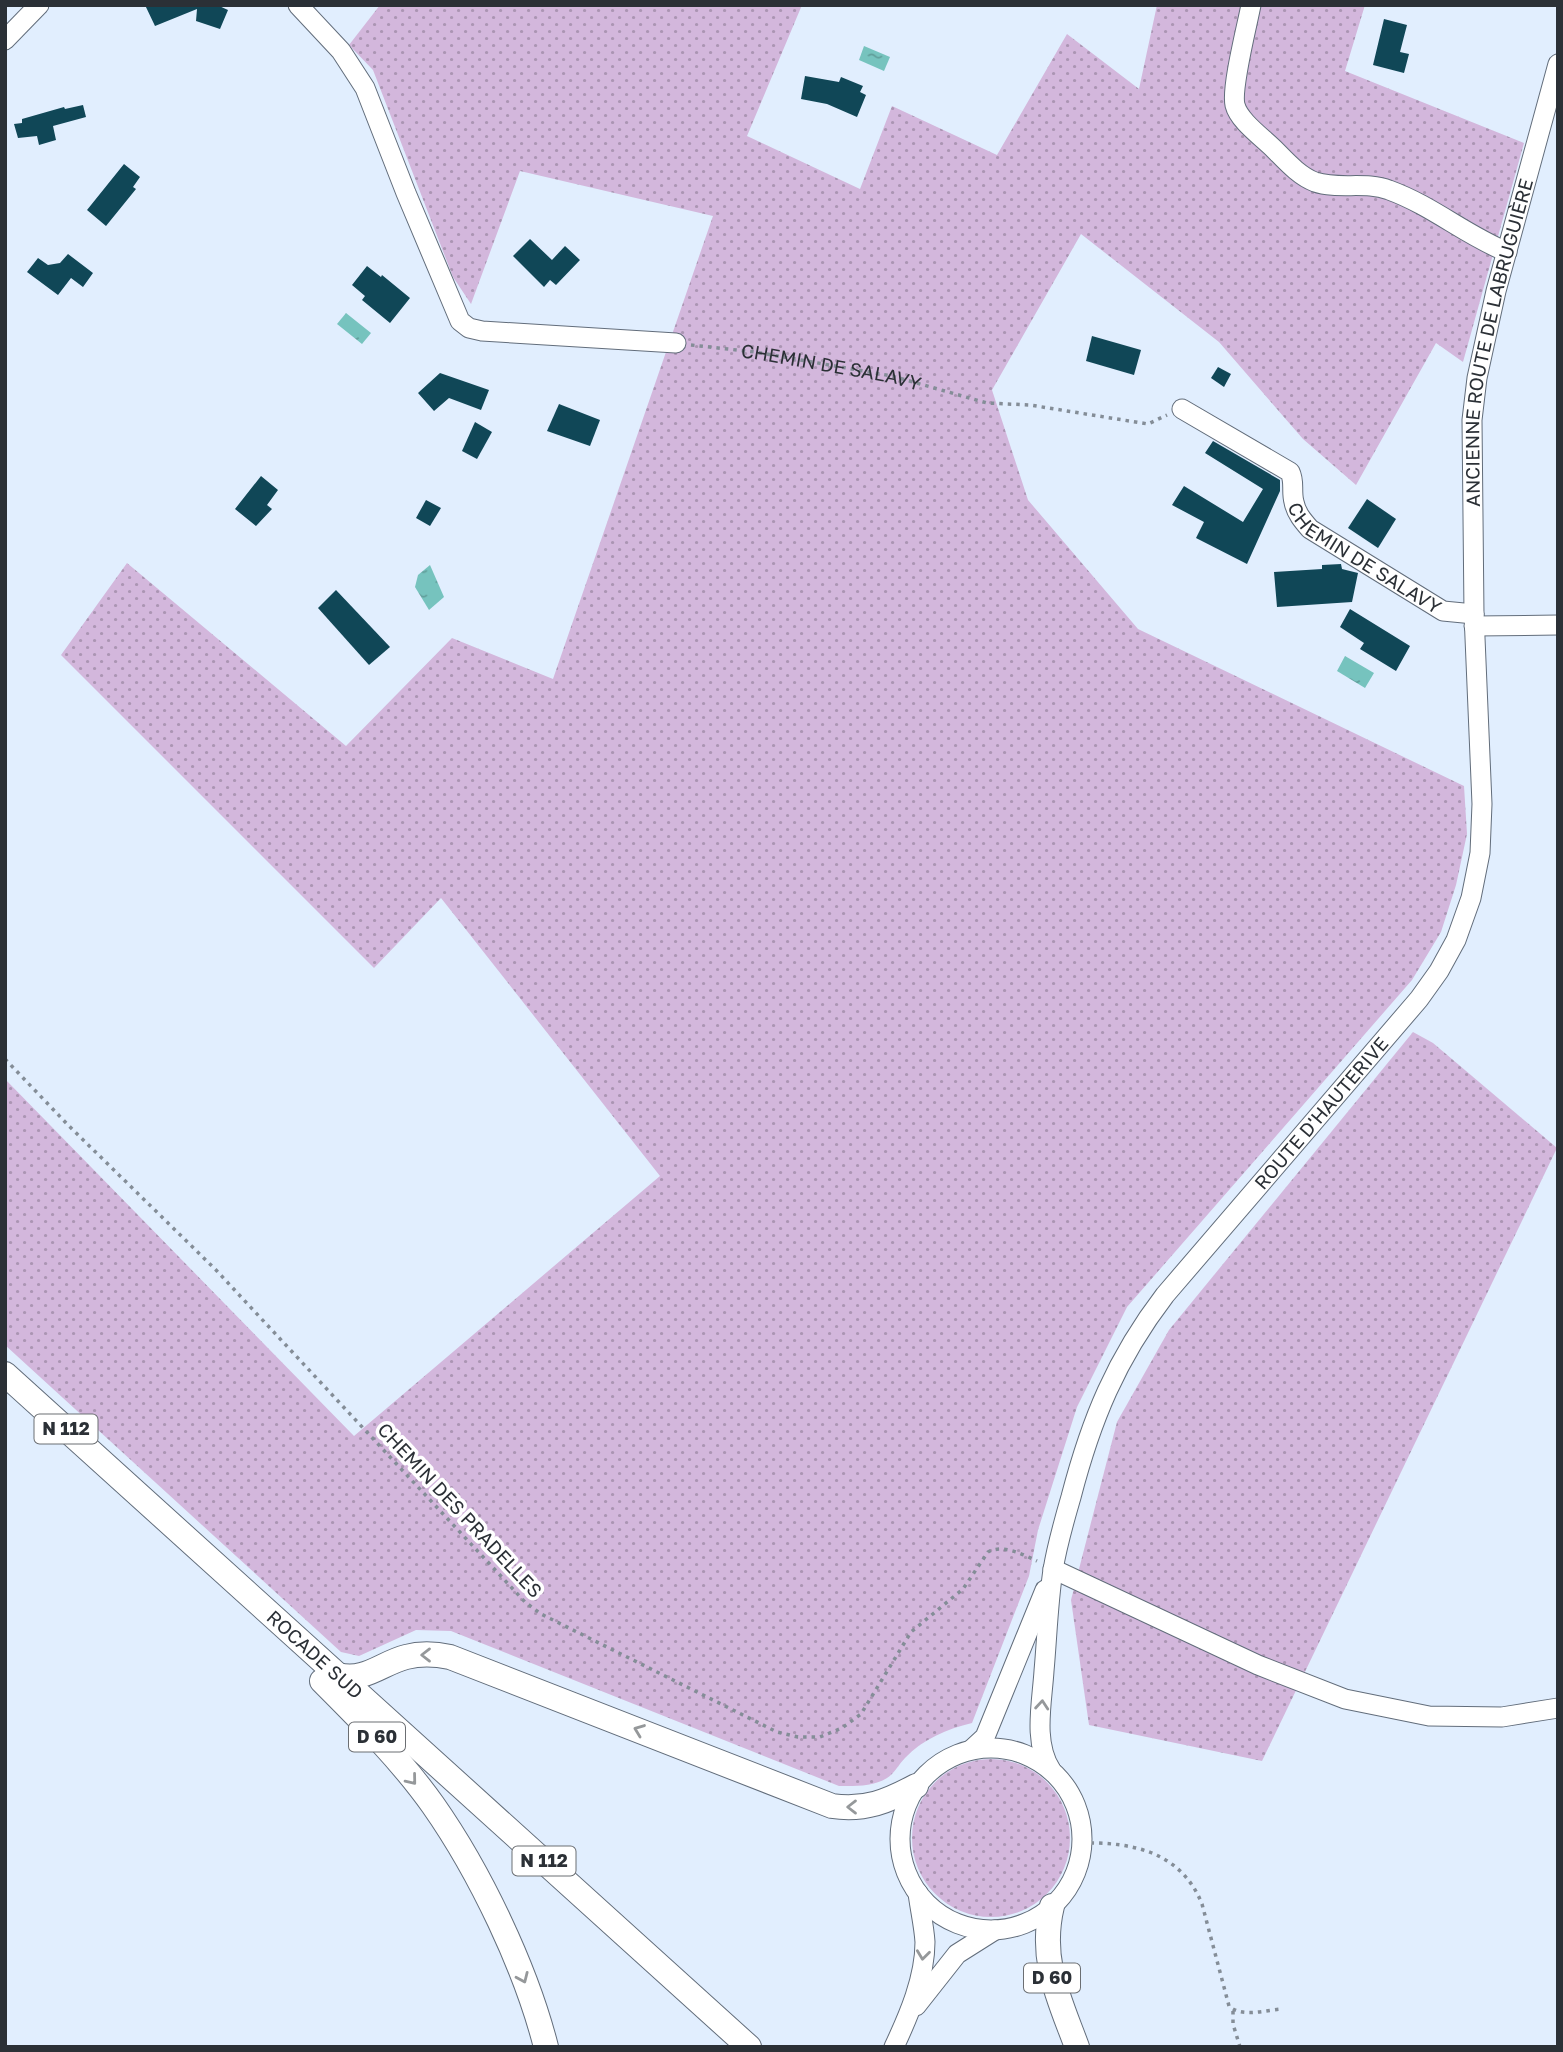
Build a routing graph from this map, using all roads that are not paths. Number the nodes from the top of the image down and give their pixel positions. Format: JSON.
{"nodes":[{"id":1,"x":39,"y":5,"type":"edge"},
{"id":2,"x":298,"y":5,"type":"edge"},
{"id":3,"x":1251,"y":5,"type":"edge"},
{"id":4,"x":5,"y":40,"type":"edge"},
{"id":5,"x":1558,"y":64,"type":"edge"},
{"id":6,"x":1507,"y":252,"type":"junction"},
{"id":7,"x":676,"y":343,"type":"road end"},
{"id":8,"x":1182,"y":409,"type":"road end"},
{"id":9,"x":1474,"y":620,"type":"junction"},
{"id":10,"x":1558,"y":625,"type":"edge"},
{"id":11,"x":5,"y":1374,"type":"edge"},
{"id":12,"x":126,"y":1485,"type":"junction"},
{"id":13,"x":1053,"y":1569,"type":"junction"},
{"id":14,"x":338,"y":1675,"type":"junction"},
{"id":15,"x":1558,"y":1708,"type":"edge"},
{"id":16,"x":972,"y":1749,"type":"junction"},
{"id":17,"x":1051,"y":1770,"type":"junction"},
{"id":18,"x":916,"y":1786,"type":"junction"},
{"id":19,"x":918,"y":1894,"type":"junction"},
{"id":20,"x":1052,"y":1906,"type":"junction"},
{"id":21,"x":995,"y":1930,"type":"junction"},
{"id":22,"x":909,"y":2015,"type":"junction"},
{"id":23,"x":546,"y":2047,"type":"edge"},
{"id":24,"x":749,"y":2047,"type":"edge"},
{"id":25,"x":894,"y":2047,"type":"edge"},
{"id":26,"x":1077,"y":2047,"type":"edge"}],
"edges":[{"from":1,"to":4,"type":"street"},
{"from":2,"to":7,"type":"street"},
{"from":3,"to":6,"type":"street"},
{"from":5,"to":6,"type":"street","name":"ANCIENNE ROUTE DE LABRUGUIÈRE"},
{"from":6,"to":9,"type":"street","name":"ANCIENNE ROUTE DE LABRUGUIÈRE"},
{"from":8,"to":9,"type":"street","name":"CHEMIN DE SALAVY"},
{"from":9,"to":10,"type":"street"},
{"from":9,"to":13,"type":"street","name":"ROUTE D'HAUTERIVE"},
{"from":11,"to":12,"type":"main road","name":"ROCADE SUD","number":"N 112"},
{"from":12,"to":14,"type":"main road","name":"ROCADE SUD","number":"N 112"},
{"from":12,"to":23,"type":"main road","number":"D 60","one_way":true},
{"from":13,"to":15,"type":"street"},
{"from":13,"to":16,"type":"street","name":"ROUTE D'HAUTERIVE"},
{"from":17,"to":13,"type":"street","name":"ROUTE D'HAUTERIVE","one_way":true},
{"from":18,"to":14,"type":"main road","one_way":true},
{"from":14,"to":24,"type":"main road","name":"ROCADE SUD","number":"N 112"},
{"from":16,"to":17,"type":"street","name":"ROUTE D'HAUTERIVE"},
{"from":16,"to":18,"type":"street","name":"ROUTE D'HAUTERIVE"},
{"from":17,"to":20,"type":"street","name":"ROUTE D'HAUTERIVE"},
{"from":18,"to":19,"type":"street","name":"ROUTE D'HAUTERIVE"},
{"from":19,"to":21,"type":"street","name":"ROUTE D'HAUTERIVE"},
{"from":19,"to":22,"type":"street","name":"ROUTE D'HAUTERIVE","one_way":true},
{"from":20,"to":21,"type":"street","name":"ROUTE D'HAUTERIVE"},
{"from":20,"to":26,"type":"main road","number":"D 60"},
{"from":21,"to":22,"type":"street","name":"ROUTE D'HAUTERIVE"},
{"from":22,"to":25,"type":"street","name":"ROUTE D'HAUTERIVE"}]}
